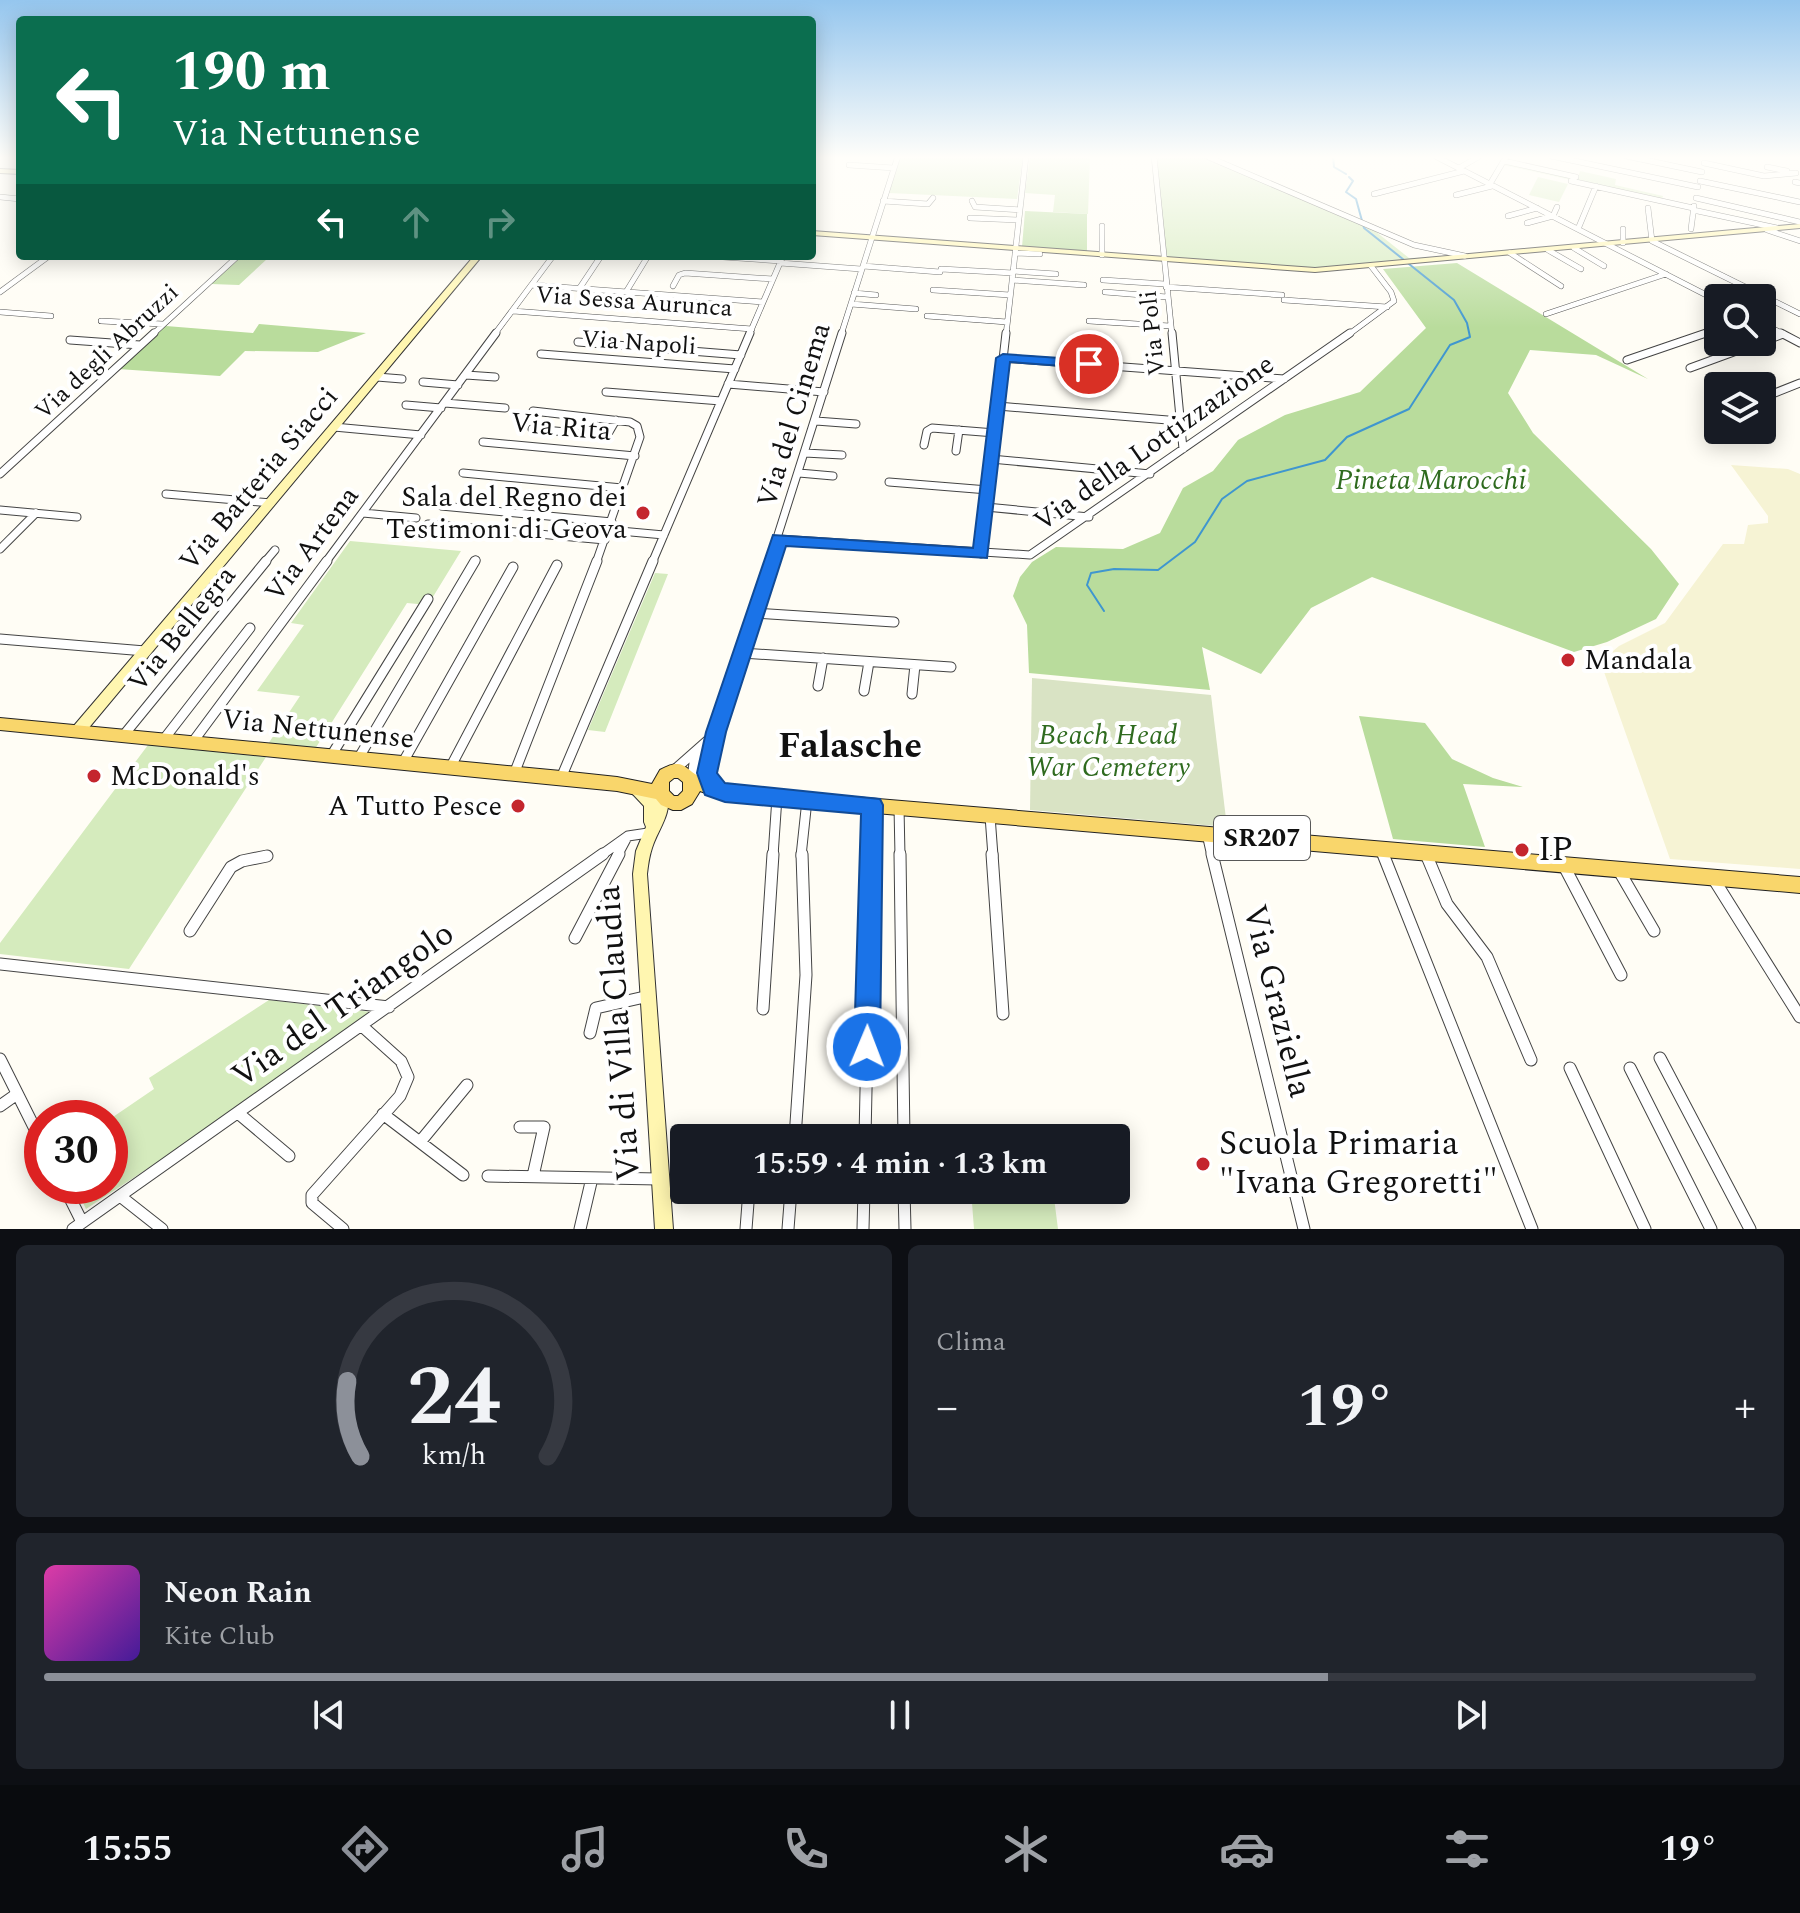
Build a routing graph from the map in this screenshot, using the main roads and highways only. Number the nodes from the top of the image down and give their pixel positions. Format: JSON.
{"nodes":[{"id":1,"x":0,"y":724,"type":"edge"},
{"id":2,"x":669,"y":774,"type":"junction"},
{"id":3,"x":693,"y":780,"type":"junction"},
{"id":4,"x":624,"y":786,"type":"junction"},
{"id":5,"x":719,"y":790,"type":"junction"},
{"id":6,"x":661,"y":796,"type":"junction"},
{"id":7,"x":683,"y":799,"type":"junction"},
{"id":8,"x":1800,"y":885,"type":"edge"}],
"edges":[{"from":1,"to":4,"type":"main road","name":"Via Nettunense","number":"SR207"},
{"from":2,"to":3,"type":"main road","number":"SR207"},
{"from":2,"to":4,"type":"main road","number":"SR207"},
{"from":2,"to":6,"type":"main road"},
{"from":3,"to":5,"type":"main road","number":"SR207"},
{"from":3,"to":7,"type":"main road"},
{"from":4,"to":6,"type":"main road","number":"SR207"},
{"from":5,"to":7,"type":"main road","number":"SR207"},
{"from":5,"to":8,"type":"main road","number":"SR207"},
{"from":6,"to":7,"type":"main road","number":"SR207"}]}
